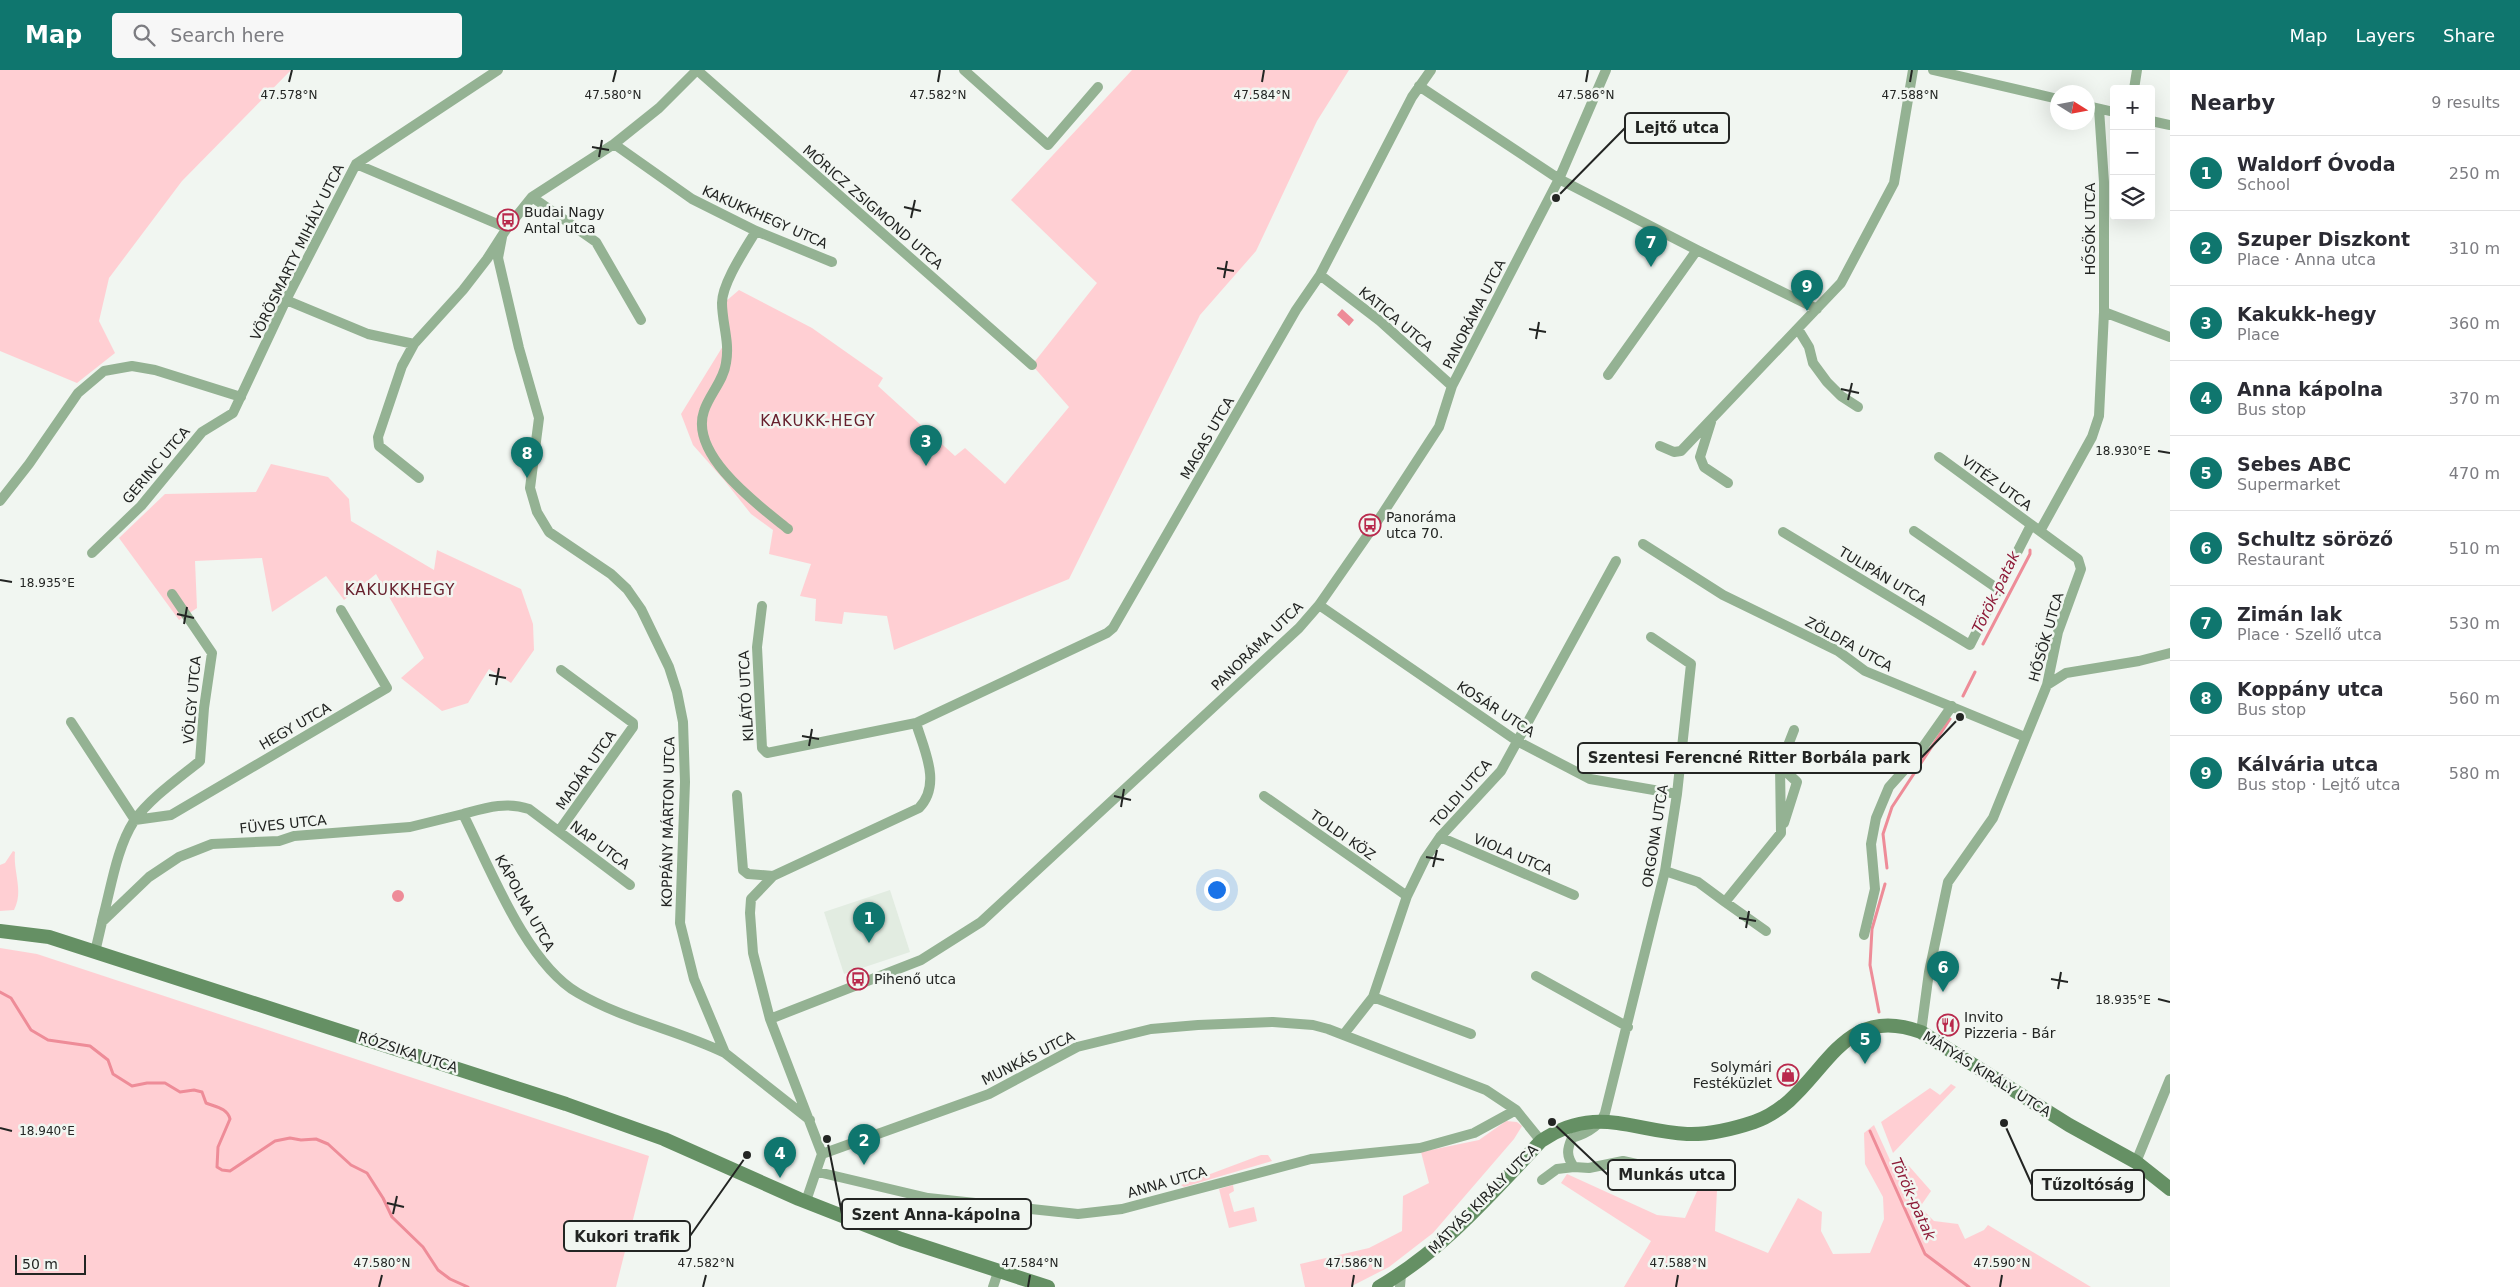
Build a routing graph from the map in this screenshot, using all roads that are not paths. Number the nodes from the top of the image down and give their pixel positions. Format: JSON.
{"nodes":[{"id":1,"x":498,"y":70,"type":"edge"},
{"id":2,"x":697,"y":70,"type":"edge"},
{"id":3,"x":964,"y":70,"type":"edge"},
{"id":4,"x":1431,"y":70,"type":"edge"},
{"id":5,"x":1606,"y":70,"type":"edge"},
{"id":6,"x":1913,"y":70,"type":"edge"},
{"id":7,"x":1933,"y":70,"type":"edge"},
{"id":8,"x":2137,"y":70,"type":"edge"},
{"id":9,"x":2135,"y":85,"type":"edge"},
{"id":10,"x":1420,"y":86,"type":"junction"},
{"id":11,"x":1098,"y":87,"type":"dead end"},
{"id":12,"x":2050,"y":97,"type":"edge"},
{"id":13,"x":2095,"y":108,"type":"edge"},
{"id":14,"x":2099,"y":109,"type":"junction"},
{"id":15,"x":2110,"y":111,"type":"edge"},
{"id":16,"x":2155,"y":121,"type":"edge"},
{"id":17,"x":2170,"y":125,"type":"edge"},
{"id":18,"x":614,"y":144,"type":"junction"},
{"id":19,"x":356,"y":164,"type":"junction"},
{"id":20,"x":1559,"y":179,"type":"junction"},
{"id":21,"x":532,"y":197,"type":"junction"},
{"id":22,"x":756,"y":230,"type":"junction"},
{"id":23,"x":504,"y":232,"type":"junction"},
{"id":24,"x":1697,"y":250,"type":"junction"},
{"id":25,"x":832,"y":262,"type":"dead end"},
{"id":26,"x":1320,"y":275,"type":"junction"},
{"id":27,"x":286,"y":300,"type":"junction"},
{"id":28,"x":1817,"y":309,"type":"junction"},
{"id":29,"x":2104,"y":312,"type":"junction"},
{"id":30,"x":641,"y":320,"type":"dead end"},
{"id":31,"x":1798,"y":329,"type":"junction"},
{"id":32,"x":2170,"y":337,"type":"edge"},
{"id":33,"x":414,"y":344,"type":"junction"},
{"id":34,"x":1032,"y":365,"type":"dead end"},
{"id":35,"x":1608,"y":375,"type":"dead end"},
{"id":36,"x":1452,"y":386,"type":"junction"},
{"id":37,"x":241,"y":397,"type":"junction"},
{"id":38,"x":1858,"y":406,"type":"dead end"},
{"id":39,"x":1713,"y":416,"type":"junction"},
{"id":40,"x":1660,"y":446,"type":"dead end"},
{"id":41,"x":1939,"y":457,"type":"dead end"},
{"id":42,"x":419,"y":478,"type":"dead end"},
{"id":43,"x":1728,"y":483,"type":"dead end"},
{"id":44,"x":0,"y":501,"type":"edge"},
{"id":45,"x":2036,"y":528,"type":"junction"},
{"id":46,"x":788,"y":529,"type":"dead end"},
{"id":47,"x":1914,"y":531,"type":"dead end"},
{"id":48,"x":1783,"y":532,"type":"dead end"},
{"id":49,"x":1643,"y":544,"type":"dead end"},
{"id":50,"x":92,"y":553,"type":"dead end"},
{"id":51,"x":1616,"y":561,"type":"dead end"},
{"id":52,"x":1998,"y":590,"type":"junction"},
{"id":53,"x":172,"y":594,"type":"dead end"},
{"id":54,"x":1319,"y":605,"type":"junction"},
{"id":55,"x":762,"y":606,"type":"dead end"},
{"id":56,"x":341,"y":610,"type":"dead end"},
{"id":57,"x":1652,"y":637,"type":"dead end"},
{"id":58,"x":2170,"y":653,"type":"edge"},
{"id":59,"x":561,"y":670,"type":"dead end"},
{"id":60,"x":2047,"y":685,"type":"junction"},
{"id":61,"x":1952,"y":706,"type":"junction"},
{"id":62,"x":71,"y":722,"type":"dead end"},
{"id":63,"x":916,"y":723,"type":"junction"},
{"id":64,"x":1794,"y":730,"type":"dead end"},
{"id":65,"x":2025,"y":737,"type":"junction"},
{"id":66,"x":1517,"y":741,"type":"junction"},
{"id":67,"x":1780,"y":766,"type":"junction"},
{"id":68,"x":1677,"y":794,"type":"junction"},
{"id":69,"x":737,"y":795,"type":"dead end"},
{"id":70,"x":1264,"y":796,"type":"dead end"},
{"id":71,"x":463,"y":814,"type":"junction"},
{"id":72,"x":135,"y":820,"type":"junction"},
{"id":73,"x":559,"y":831,"type":"junction"},
{"id":74,"x":1781,"y":833,"type":"junction"},
{"id":75,"x":1440,"y":837,"type":"junction"},
{"id":76,"x":1666,"y":871,"type":"junction"},
{"id":77,"x":773,"y":876,"type":"junction"},
{"id":78,"x":630,"y":886,"type":"dead end"},
{"id":79,"x":1574,"y":895,"type":"dead end"},
{"id":80,"x":1406,"y":896,"type":"junction"},
{"id":81,"x":1726,"y":902,"type":"junction"},
{"id":82,"x":102,"y":922,"type":"junction"},
{"id":83,"x":0,"y":931,"type":"edge"},
{"id":84,"x":1766,"y":931,"type":"dead end"},
{"id":85,"x":1864,"y":935,"type":"dead end"},
{"id":86,"x":95,"y":952,"type":"junction"},
{"id":87,"x":1536,"y":976,"type":"dead end"},
{"id":88,"x":1373,"y":997,"type":"junction"},
{"id":89,"x":770,"y":1019,"type":"junction"},
{"id":90,"x":1628,"y":1027,"type":"junction"},
{"id":91,"x":1921,"y":1032,"type":"junction"},
{"id":92,"x":1344,"y":1034,"type":"junction"},
{"id":93,"x":1471,"y":1034,"type":"dead end"},
{"id":94,"x":725,"y":1053,"type":"junction"},
{"id":95,"x":2170,"y":1079,"type":"edge"},
{"id":96,"x":1516,"y":1110,"type":"junction"},
{"id":97,"x":810,"y":1120,"type":"junction"},
{"id":98,"x":1602,"y":1120,"type":"junction"},
{"id":99,"x":1541,"y":1141,"type":"junction"},
{"id":100,"x":822,"y":1154,"type":"junction"},
{"id":101,"x":2136,"y":1162,"type":"junction"},
{"id":102,"x":1574,"y":1167,"type":"junction"},
{"id":103,"x":1659,"y":1169,"type":"dead end"},
{"id":104,"x":818,"y":1172,"type":"junction"},
{"id":105,"x":1542,"y":1180,"type":"dead end"},
{"id":106,"x":2170,"y":1189,"type":"edge"},
{"id":107,"x":806,"y":1202,"type":"junction"},
{"id":108,"x":998,"y":1272,"type":"junction"},
{"id":109,"x":1400,"y":1281,"type":"edge"},
{"id":110,"x":993,"y":1287,"type":"edge"},
{"id":111,"x":1048,"y":1287,"type":"edge"},
{"id":112,"x":1379,"y":1287,"type":"edge"}],
"edges":[{"from":1,"to":19,"type":"street","name":"VÖRÖSMARTY MIHÁLY UTCA"},
{"from":2,"to":18,"type":"street"},
{"from":2,"to":34,"type":"street","name":"MÓRICZ ZSIGMOND UTCA"},
{"from":3,"to":11,"type":"street"},
{"from":4,"to":10,"type":"street","name":"MAGAS UTCA"},
{"from":5,"to":20,"type":"street","name":"PANORÁMA UTCA"},
{"from":6,"to":28,"type":"street"},
{"from":7,"to":12,"type":"street"},
{"from":8,"to":9,"type":"street"},
{"from":10,"to":20,"type":"street"},
{"from":10,"to":26,"type":"street","name":"MAGAS UTCA"},
{"from":13,"to":14,"type":"street"},
{"from":14,"to":15,"type":"street"},
{"from":14,"to":29,"type":"street","name":"HŐSÖK UTCA"},
{"from":16,"to":17,"type":"street"},
{"from":18,"to":21,"type":"street"},
{"from":18,"to":22,"type":"street","name":"KAKUKKHEGY UTCA"},
{"from":19,"to":23,"type":"street"},
{"from":19,"to":27,"type":"street","name":"VÖRÖSMARTY MIHÁLY UTCA"},
{"from":20,"to":24,"type":"street"},
{"from":20,"to":36,"type":"street","name":"PANORÁMA UTCA"},
{"from":21,"to":23,"type":"street"},
{"from":21,"to":30,"type":"street"},
{"from":22,"to":25,"type":"street","name":"KAKUKKHEGY UTCA"},
{"from":22,"to":46,"type":"street"},
{"from":23,"to":33,"type":"street"},
{"from":23,"to":94,"type":"street","name":"KOPPÁNY MÁRTON UTCA"},
{"from":24,"to":28,"type":"street"},
{"from":24,"to":35,"type":"street"},
{"from":26,"to":36,"type":"street","name":"KATICA UTCA"},
{"from":26,"to":63,"type":"street","name":"MAGAS UTCA"},
{"from":27,"to":33,"type":"street"},
{"from":27,"to":37,"type":"street","name":"VÖRÖSMARTY MIHÁLY UTCA"},
{"from":28,"to":31,"type":"street"},
{"from":29,"to":32,"type":"street"},
{"from":29,"to":45,"type":"street","name":"HŐSÖK UTCA"},
{"from":31,"to":38,"type":"street"},
{"from":31,"to":39,"type":"street"},
{"from":33,"to":42,"type":"street"},
{"from":36,"to":54,"type":"street","name":"PANORÁMA UTCA"},
{"from":37,"to":44,"type":"street"},
{"from":37,"to":50,"type":"street","name":"GERINC UTCA"},
{"from":39,"to":40,"type":"street"},
{"from":39,"to":43,"type":"street"},
{"from":41,"to":45,"type":"street","name":"VITÉZ UTCA"},
{"from":45,"to":52,"type":"street"},
{"from":45,"to":60,"type":"street","name":"HŐSÖK UTCA"},
{"from":47,"to":52,"type":"street"},
{"from":48,"to":52,"type":"street","name":"TULIPÁN UTCA"},
{"from":49,"to":61,"type":"street","name":"ZÖLDFA UTCA"},
{"from":51,"to":66,"type":"street","name":"TOLDI UTCA"},
{"from":53,"to":72,"type":"street","name":"VÖLGY UTCA"},
{"from":54,"to":66,"type":"street","name":"KOSÁR UTCA"},
{"from":54,"to":89,"type":"street","name":"PANORÁMA UTCA"},
{"from":55,"to":63,"type":"street","name":"KILÁTÓ UTCA"},
{"from":56,"to":72,"type":"street","name":"HEGY UTCA"},
{"from":57,"to":68,"type":"street","name":"ORGONA UTCA"},
{"from":58,"to":60,"type":"street"},
{"from":59,"to":73,"type":"street","name":"MADÁR UTCA"},
{"from":60,"to":65,"type":"street","name":"HŐSÖK UTCA"},
{"from":61,"to":65,"type":"street","name":"ZÖLDFA UTCA"},
{"from":61,"to":85,"type":"street"},
{"from":62,"to":72,"type":"street"},
{"from":63,"to":77,"type":"street"},
{"from":64,"to":67,"type":"street"},
{"from":65,"to":91,"type":"street","name":"HŐSÖK UTCA"},
{"from":66,"to":68,"type":"street","name":"KOSÁR UTCA"},
{"from":66,"to":75,"type":"street","name":"TOLDI UTCA"},
{"from":67,"to":74,"type":"street"},
{"from":67,"to":74,"type":"street"},
{"from":68,"to":76,"type":"street","name":"ORGONA UTCA"},
{"from":69,"to":77,"type":"street"},
{"from":70,"to":80,"type":"street","name":"TOLDI KÖZ"},
{"from":71,"to":73,"type":"street","name":"NAP UTCA"},
{"from":71,"to":82,"type":"street","name":"FÜVES UTCA"},
{"from":71,"to":94,"type":"street","name":"KÁPOLNA UTCA"},
{"from":72,"to":82,"type":"street","name":"VÖLGY UTCA"},
{"from":73,"to":78,"type":"street","name":"NAP UTCA"},
{"from":74,"to":81,"type":"street"},
{"from":75,"to":79,"type":"street","name":"VIOLA UTCA"},
{"from":75,"to":80,"type":"street","name":"TOLDI UTCA"},
{"from":76,"to":81,"type":"street"},
{"from":76,"to":90,"type":"street","name":"ORGONA UTCA"},
{"from":77,"to":89,"type":"street"},
{"from":80,"to":88,"type":"street","name":"TOLDI UTCA"},
{"from":81,"to":84,"type":"street"},
{"from":82,"to":86,"type":"street"},
{"from":83,"to":86,"type":"main road","name":"RÓZSIKA UTCA"},
{"from":86,"to":107,"type":"main road","name":"RÓZSIKA UTCA"},
{"from":87,"to":90,"type":"street"},
{"from":88,"to":92,"type":"street","name":"TOLDI UTCA"},
{"from":88,"to":93,"type":"street"},
{"from":89,"to":97,"type":"street"},
{"from":90,"to":98,"type":"street","name":"ORGONA UTCA"},
{"from":91,"to":98,"type":"main road","name":"MÁTYÁS KIRÁLY UTCA"},
{"from":91,"to":101,"type":"main road","name":"MÁTYÁS KIRÁLY UTCA"},
{"from":92,"to":96,"type":"street","name":"MUNKÁS UTCA"},
{"from":92,"to":100,"type":"street","name":"MUNKÁS UTCA"},
{"from":94,"to":97,"type":"street","name":"KOPPÁNY MÁRTON UTCA"},
{"from":95,"to":101,"type":"street"},
{"from":96,"to":99,"type":"street","name":"MUNKÁS UTCA"},
{"from":96,"to":104,"type":"street","name":"ANNA UTCA"},
{"from":97,"to":100,"type":"street"},
{"from":98,"to":99,"type":"main road","name":"MÁTYÁS KIRÁLY UTCA"},
{"from":98,"to":102,"type":"street"},
{"from":99,"to":109,"type":"main road","name":"MÁTYÁS KIRÁLY UTCA"},
{"from":100,"to":104,"type":"street"},
{"from":101,"to":106,"type":"main road","name":"MÁTYÁS KIRÁLY UTCA"},
{"from":102,"to":103,"type":"street"},
{"from":102,"to":105,"type":"street"},
{"from":104,"to":107,"type":"street"},
{"from":107,"to":108,"type":"main road"},
{"from":108,"to":110,"type":"street"},
{"from":108,"to":111,"type":"main road"},
{"from":109,"to":112,"type":"main road","name":"MÁTYÁS KIRÁLY UTCA"}]}
